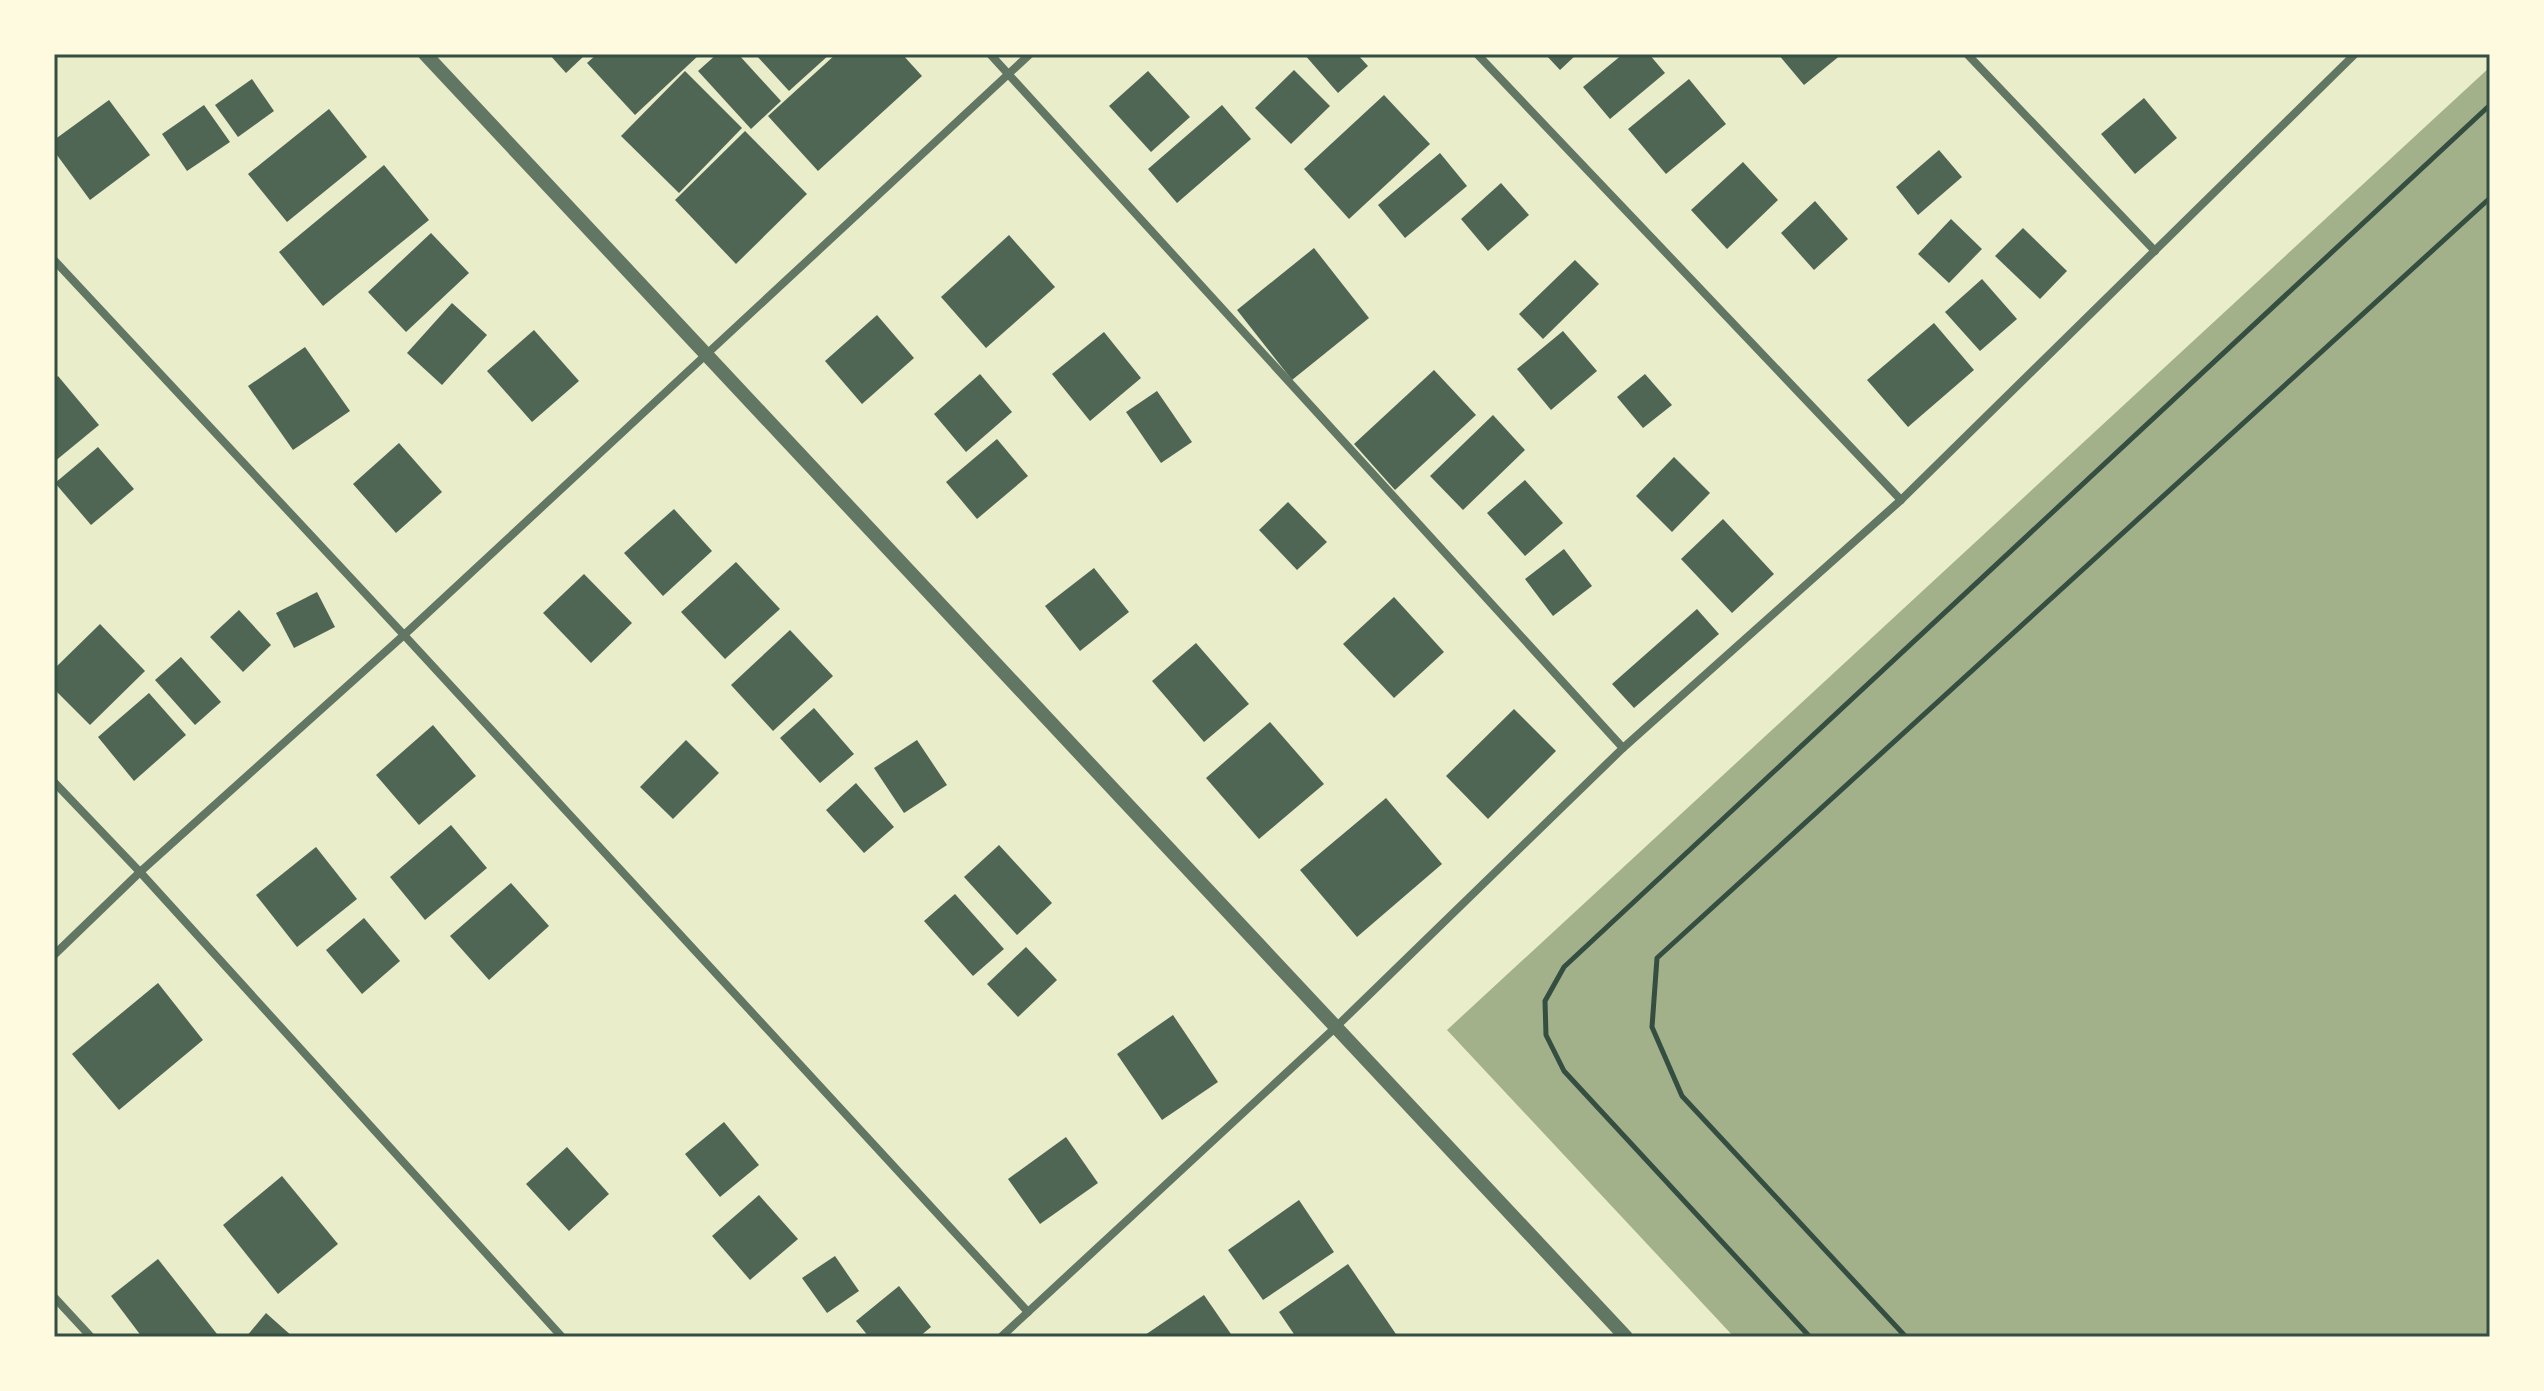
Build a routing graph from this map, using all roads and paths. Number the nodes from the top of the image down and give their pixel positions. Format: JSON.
{"nodes":[{"id":1,"x":425,"y":54,"type":"edge"},
{"id":2,"x":990,"y":54,"type":"edge"},
{"id":3,"x":1030,"y":54,"type":"edge"},
{"id":4,"x":1477,"y":54,"type":"edge"},
{"id":5,"x":1967,"y":54,"type":"edge"},
{"id":6,"x":2355,"y":54,"type":"edge"},
{"id":7,"x":1008,"y":74,"type":"junction"},
{"id":8,"x":2490,"y":105,"type":"edge"},
{"id":9,"x":2490,"y":198,"type":"edge"},
{"id":10,"x":2155,"y":251,"type":"junction"},
{"id":11,"x":54,"y":260,"type":"edge"},
{"id":12,"x":705,"y":353,"type":"junction"},
{"id":13,"x":1901,"y":500,"type":"junction"},
{"id":14,"x":404,"y":635,"type":"junction"},
{"id":15,"x":1623,"y":748,"type":"junction"},
{"id":16,"x":54,"y":782,"type":"edge"},
{"id":17,"x":140,"y":872,"type":"junction"},
{"id":18,"x":54,"y":955,"type":"edge"},
{"id":19,"x":1337,"y":1026,"type":"junction"},
{"id":20,"x":54,"y":1297,"type":"edge"},
{"id":21,"x":1028,"y":1312,"type":"junction"},
{"id":22,"x":91,"y":1337,"type":"edge"},
{"id":23,"x":562,"y":1337,"type":"edge"},
{"id":24,"x":1001,"y":1337,"type":"edge"},
{"id":25,"x":1626,"y":1337,"type":"edge"},
{"id":26,"x":1810,"y":1337,"type":"edge"},
{"id":27,"x":1906,"y":1337,"type":"edge"}],
"edges":[{"from":1,"to":12,"type":"street"},
{"from":2,"to":7,"type":"street"},
{"from":3,"to":7,"type":"street"},
{"from":4,"to":13,"type":"street"},
{"from":5,"to":10,"type":"street"},
{"from":6,"to":10,"type":"street"},
{"from":7,"to":12,"type":"street"},
{"from":7,"to":15,"type":"street"},
{"from":8,"to":26,"type":"path"},
{"from":9,"to":27,"type":"path"},
{"from":10,"to":13,"type":"street"},
{"from":11,"to":14,"type":"street"},
{"from":12,"to":14,"type":"street"},
{"from":12,"to":19,"type":"street"},
{"from":13,"to":15,"type":"street"},
{"from":14,"to":17,"type":"street"},
{"from":14,"to":21,"type":"street"},
{"from":15,"to":19,"type":"street"},
{"from":16,"to":17,"type":"street"},
{"from":17,"to":18,"type":"street"},
{"from":17,"to":23,"type":"street"},
{"from":19,"to":21,"type":"street"},
{"from":19,"to":25,"type":"street"},
{"from":20,"to":22,"type":"street"},
{"from":21,"to":24,"type":"street"}]}
